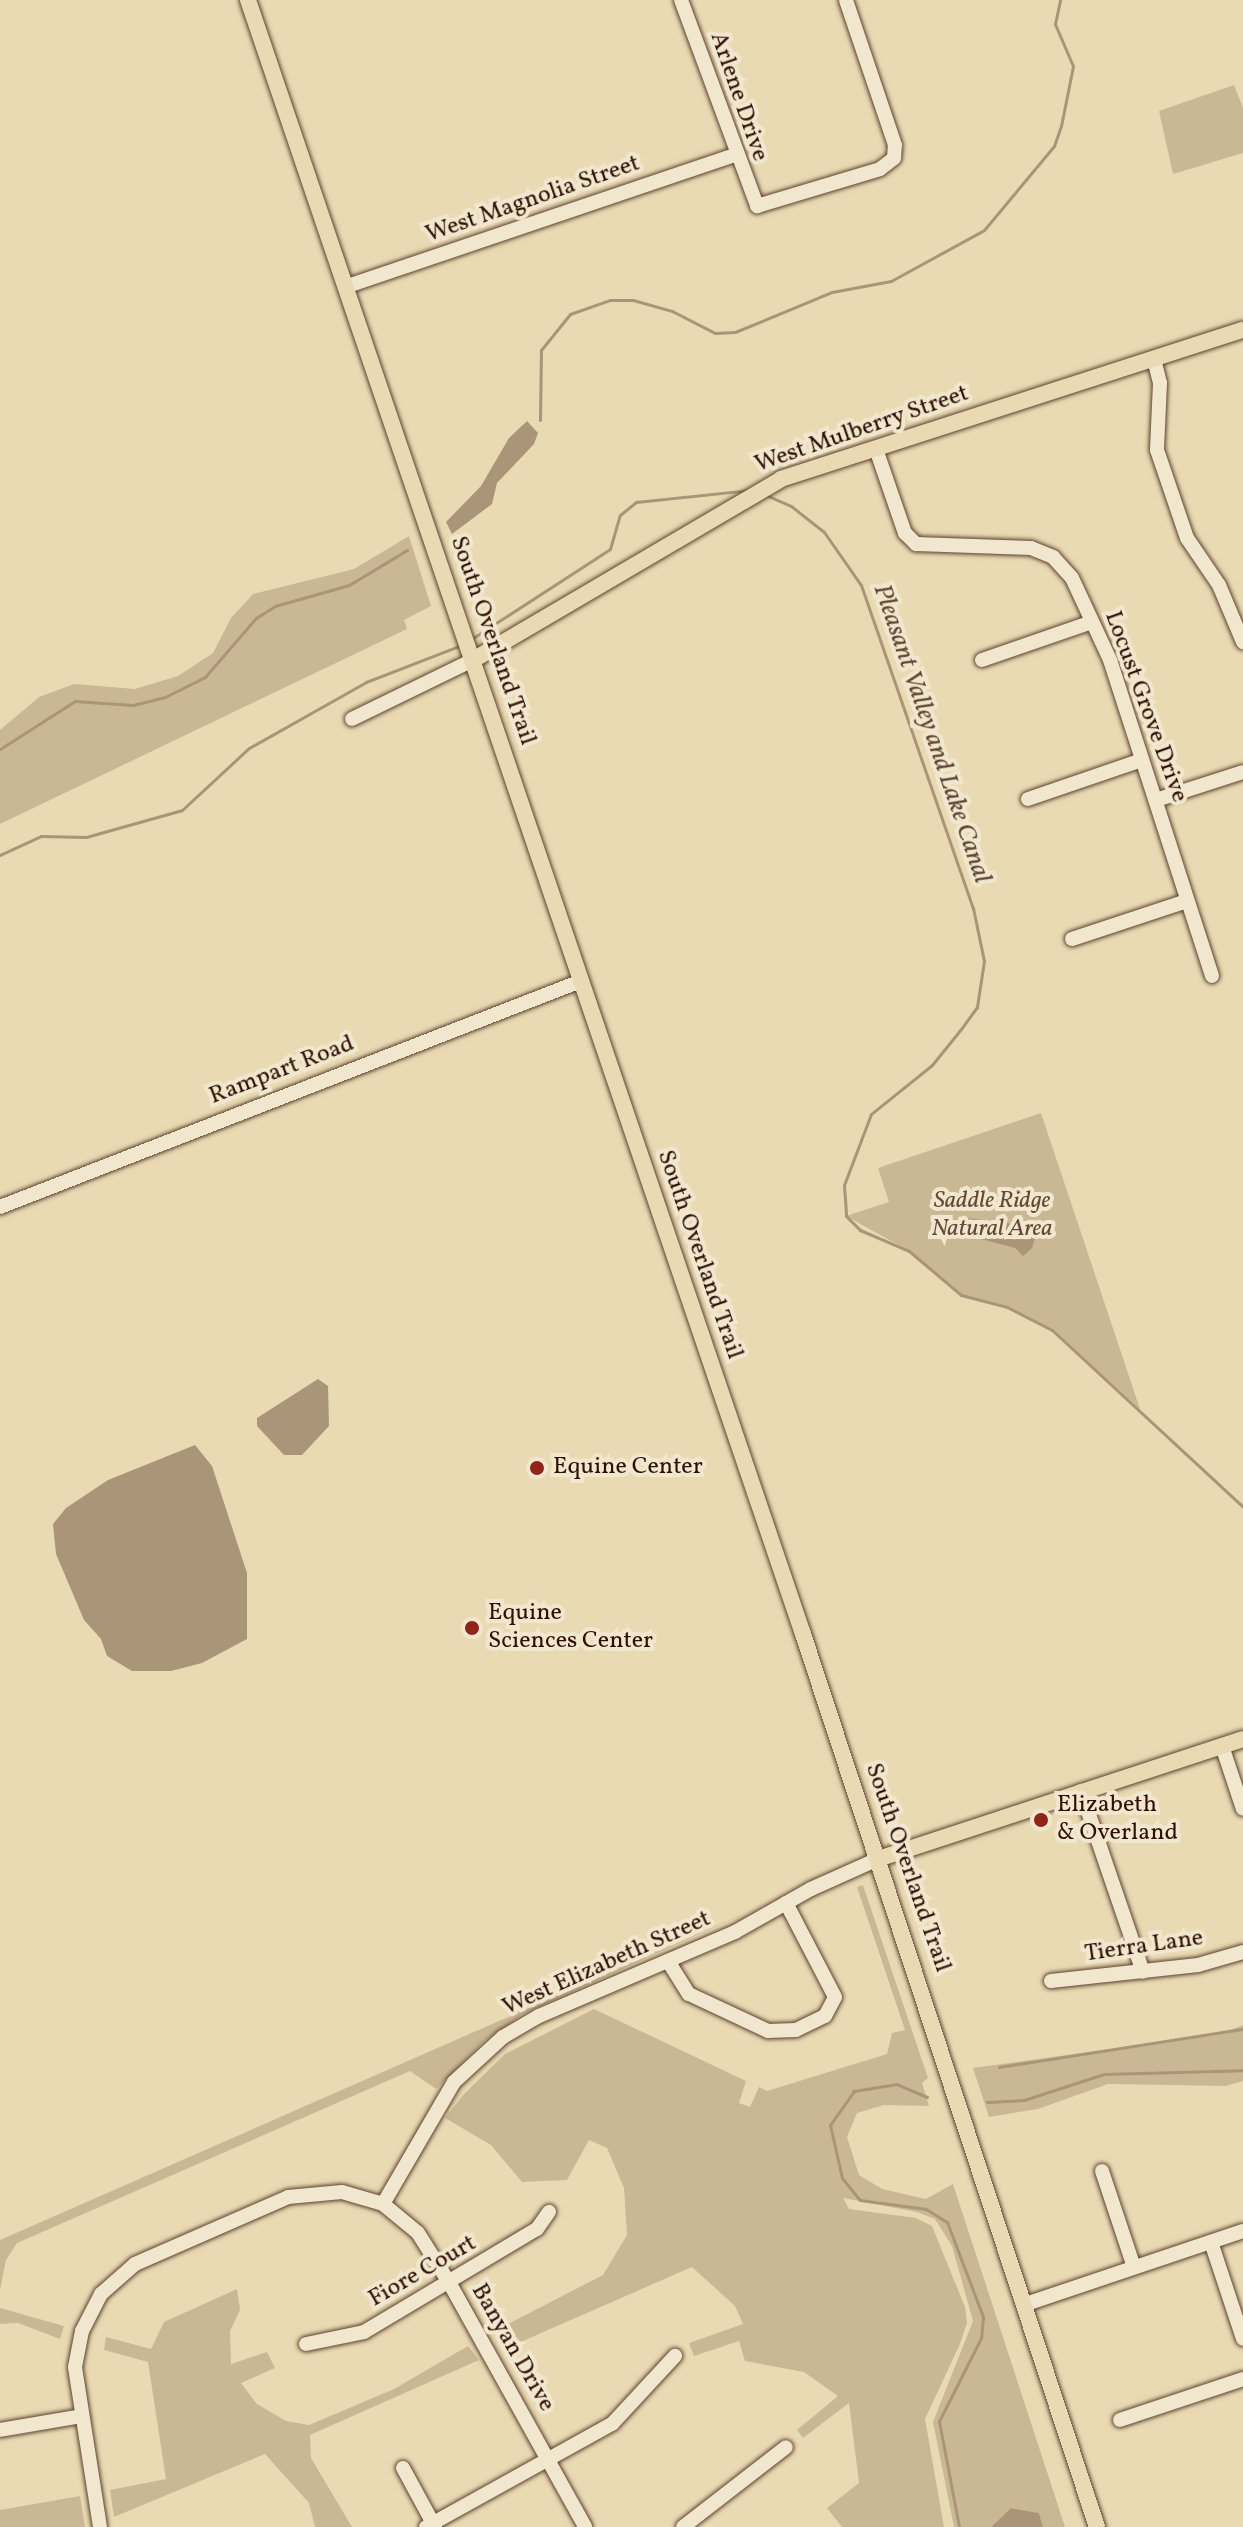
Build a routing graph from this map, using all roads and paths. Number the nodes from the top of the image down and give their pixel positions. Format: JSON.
{"nodes":[{"id":1,"x":248,"y":0,"type":"edge"},
{"id":2,"x":681,"y":0,"type":"edge"},
{"id":3,"x":846,"y":0,"type":"edge"},
{"id":4,"x":734,"y":155,"type":"junction"},
{"id":5,"x":345,"y":287,"type":"junction"},
{"id":6,"x":1243,"y":330,"type":"edge"},
{"id":7,"x":1154,"y":359,"type":"junction"},
{"id":8,"x":876,"y":449,"type":"junction"},
{"id":9,"x":1092,"y":622,"type":"junction"},
{"id":10,"x":1243,"y":642,"type":"edge"},
{"id":11,"x":469,"y":647,"type":"junction"},
{"id":12,"x":982,"y":660,"type":"dead end"},
{"id":13,"x":352,"y":719,"type":"dead end"},
{"id":14,"x":1142,"y":760,"type":"junction"},
{"id":15,"x":1243,"y":772,"type":"edge"},
{"id":16,"x":1028,"y":799,"type":"dead end"},
{"id":17,"x":1156,"y":800,"type":"junction"},
{"id":18,"x":1187,"y":901,"type":"junction"},
{"id":19,"x":1072,"y":939,"type":"dead end"},
{"id":20,"x":1212,"y":976,"type":"dead end"},
{"id":21,"x":581,"y":981,"type":"junction"},
{"id":22,"x":0,"y":1207,"type":"edge"},
{"id":23,"x":1243,"y":1739,"type":"edge"},
{"id":24,"x":1222,"y":1746,"type":"junction"},
{"id":25,"x":1081,"y":1791,"type":"junction"},
{"id":26,"x":1243,"y":1809,"type":"edge"},
{"id":27,"x":878,"y":1859,"type":"junction"},
{"id":28,"x":786,"y":1903,"type":"junction"},
{"id":29,"x":1243,"y":1952,"type":"edge"},
{"id":30,"x":668,"y":1961,"type":"junction"},
{"id":31,"x":1143,"y":1972,"type":"junction"},
{"id":32,"x":1051,"y":1981,"type":"dead end"},
{"id":33,"x":1102,"y":2171,"type":"dead end"},
{"id":34,"x":383,"y":2204,"type":"junction"},
{"id":35,"x":549,"y":2212,"type":"dead end"},
{"id":36,"x":1243,"y":2231,"type":"edge"},
{"id":37,"x":1211,"y":2242,"type":"junction"},
{"id":38,"x":1134,"y":2267,"type":"junction"},
{"id":39,"x":450,"y":2284,"type":"junction"},
{"id":40,"x":1023,"y":2305,"type":"junction"},
{"id":41,"x":1243,"y":2339,"type":"edge"},
{"id":42,"x":306,"y":2344,"type":"dead end"},
{"id":43,"x":675,"y":2356,"type":"dead end"},
{"id":44,"x":1243,"y":2379,"type":"edge"},
{"id":45,"x":82,"y":2416,"type":"junction"},
{"id":46,"x":1120,"y":2420,"type":"dead end"},
{"id":47,"x":0,"y":2430,"type":"edge"},
{"id":48,"x":786,"y":2447,"type":"dead end"},
{"id":49,"x":550,"y":2459,"type":"junction"},
{"id":50,"x":403,"y":2468,"type":"dead end"},
{"id":51,"x":431,"y":2526,"type":"edge"},
{"id":52,"x":100,"y":2527,"type":"edge"},
{"id":53,"x":585,"y":2527,"type":"edge"},
{"id":54,"x":683,"y":2527,"type":"edge"},
{"id":55,"x":1097,"y":2527,"type":"edge"}],
"edges":[{"from":1,"to":5,"type":"main road","name":"South Overland Trail"},
{"from":2,"to":4,"type":"street","name":"Arlene Drive"},
{"from":3,"to":4,"type":"street","name":"Arlene Drive"},
{"from":4,"to":5,"type":"street","name":"West Magnolia Street"},
{"from":5,"to":11,"type":"main road","name":"South Overland Trail"},
{"from":6,"to":7,"type":"main road","name":"West Mulberry Street"},
{"from":7,"to":8,"type":"main road","name":"West Mulberry Street"},
{"from":7,"to":10,"type":"street"},
{"from":8,"to":9,"type":"street","name":"Locust Grove Drive"},
{"from":8,"to":11,"type":"main road","name":"West Mulberry Street"},
{"from":9,"to":12,"type":"street"},
{"from":9,"to":14,"type":"street","name":"Locust Grove Drive"},
{"from":11,"to":13,"type":"street","name":"West Mulberry Street"},
{"from":11,"to":21,"type":"main road","name":"South Overland Trail"},
{"from":14,"to":16,"type":"street"},
{"from":14,"to":17,"type":"street","name":"Locust Grove Drive"},
{"from":15,"to":17,"type":"street"},
{"from":17,"to":18,"type":"street","name":"Locust Grove Drive"},
{"from":18,"to":19,"type":"street"},
{"from":18,"to":20,"type":"street","name":"Locust Grove Drive"},
{"from":21,"to":22,"type":"street","name":"Rampart Road"},
{"from":21,"to":27,"type":"main road","name":"South Overland Trail"},
{"from":23,"to":24,"type":"main road","name":"West Elizabeth Street"},
{"from":24,"to":25,"type":"main road","name":"West Elizabeth Street"},
{"from":24,"to":26,"type":"street"},
{"from":25,"to":27,"type":"main road","name":"West Elizabeth Street"},
{"from":25,"to":31,"type":"street"},
{"from":27,"to":28,"type":"street","name":"West Elizabeth Street"},
{"from":27,"to":40,"type":"main road","name":"South Overland Trail"},
{"from":28,"to":30,"type":"street","name":"West Elizabeth Street"},
{"from":28,"to":30,"type":"street"},
{"from":29,"to":31,"type":"street","name":"Tierra Lane"},
{"from":30,"to":34,"type":"street","name":"West Elizabeth Street"},
{"from":31,"to":32,"type":"street","name":"Tierra Lane"},
{"from":33,"to":38,"type":"street"},
{"from":34,"to":39,"type":"street","name":"Banyan Drive"},
{"from":34,"to":45,"type":"street"},
{"from":35,"to":39,"type":"street","name":"Fiore Court"},
{"from":36,"to":37,"type":"street"},
{"from":37,"to":38,"type":"street"},
{"from":37,"to":41,"type":"street"},
{"from":38,"to":40,"type":"street"},
{"from":39,"to":42,"type":"street","name":"Fiore Court"},
{"from":39,"to":49,"type":"street","name":"Banyan Drive"},
{"from":40,"to":55,"type":"main road","name":"South Overland Trail"},
{"from":43,"to":49,"type":"street"},
{"from":44,"to":46,"type":"street"},
{"from":45,"to":47,"type":"street"},
{"from":45,"to":52,"type":"street"},
{"from":48,"to":54,"type":"street"},
{"from":49,"to":51,"type":"street"},
{"from":49,"to":53,"type":"street","name":"Banyan Drive"},
{"from":50,"to":51,"type":"street"}]}
